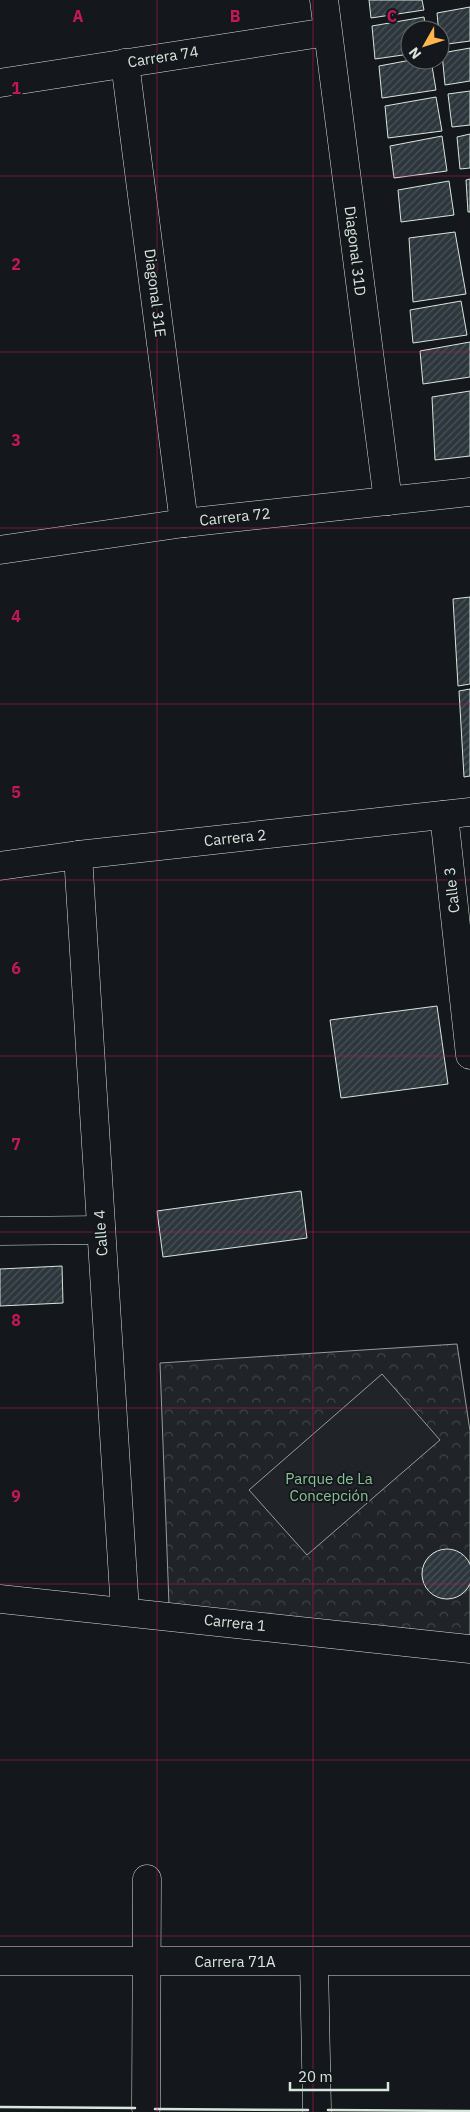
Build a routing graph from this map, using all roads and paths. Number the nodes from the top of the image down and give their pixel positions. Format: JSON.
{"nodes":[{"id":1,"x":324,"y":0,"type":"edge"},
{"id":2,"x":327,"y":32,"type":"junction"},
{"id":3,"x":125,"y":63,"type":"junction"},
{"id":4,"x":0,"y":83,"type":"edge"},
{"id":5,"x":470,"y":492,"type":"edge"},
{"id":6,"x":388,"y":501,"type":"junction"},
{"id":7,"x":184,"y":523,"type":"junction"},
{"id":8,"x":0,"y":550,"type":"edge"},
{"id":9,"x":457,"y":813,"type":"edge"},
{"id":10,"x":78,"y":855,"type":"junction"},
{"id":11,"x":0,"y":866,"type":"edge"},
{"id":12,"x":470,"y":1054,"type":"edge"},
{"id":13,"x":101,"y":1230,"type":"junction"},
{"id":14,"x":0,"y":1231,"type":"edge"},
{"id":15,"x":0,"y":1599,"type":"edge"},
{"id":16,"x":125,"y":1612,"type":"junction"},
{"id":17,"x":470,"y":1649,"type":"edge"},
{"id":18,"x":147,"y":1879,"type":"dead end"},
{"id":19,"x":0,"y":1961,"type":"edge"},
{"id":20,"x":146,"y":1961,"type":"junction"},
{"id":21,"x":470,"y":1961,"type":"edge"},
{"id":22,"x":314,"y":1962,"type":"junction"},
{"id":23,"x":146,"y":2108,"type":"dead end"},
{"id":24,"x":318,"y":2110,"type":"dead end"}],
"edges":[{"from":1,"to":2,"type":"street","name":"Diagonal 31D"},
{"from":2,"to":3,"type":"street","name":"Carrera 74"},
{"from":2,"to":6,"type":"street","name":"Diagonal 31D"},
{"from":3,"to":4,"type":"street","name":"Carrera 74"},
{"from":3,"to":7,"type":"street","name":"Diagonal 31E"},
{"from":5,"to":6,"type":"street","name":"Carrera 72"},
{"from":6,"to":7,"type":"street","name":"Carrera 72"},
{"from":7,"to":8,"type":"street","name":"Carrera 72"},
{"from":9,"to":10,"type":"street","name":"Carrera 2"},
{"from":9,"to":12,"type":"street","name":"Calle 3"},
{"from":10,"to":11,"type":"street","name":"Carrera 2"},
{"from":10,"to":13,"type":"street","name":"Calle 4"},
{"from":13,"to":14,"type":"street"},
{"from":13,"to":16,"type":"street","name":"Calle 4"},
{"from":15,"to":16,"type":"street","name":"Carrera 1"},
{"from":16,"to":17,"type":"street","name":"Carrera 1"},
{"from":18,"to":20,"type":"street"},
{"from":19,"to":20,"type":"street","name":"Carrera 71A"},
{"from":20,"to":22,"type":"street","name":"Carrera 71A"},
{"from":20,"to":23,"type":"street"},
{"from":21,"to":22,"type":"street","name":"Carrera 71A"},
{"from":22,"to":24,"type":"street"}]}
